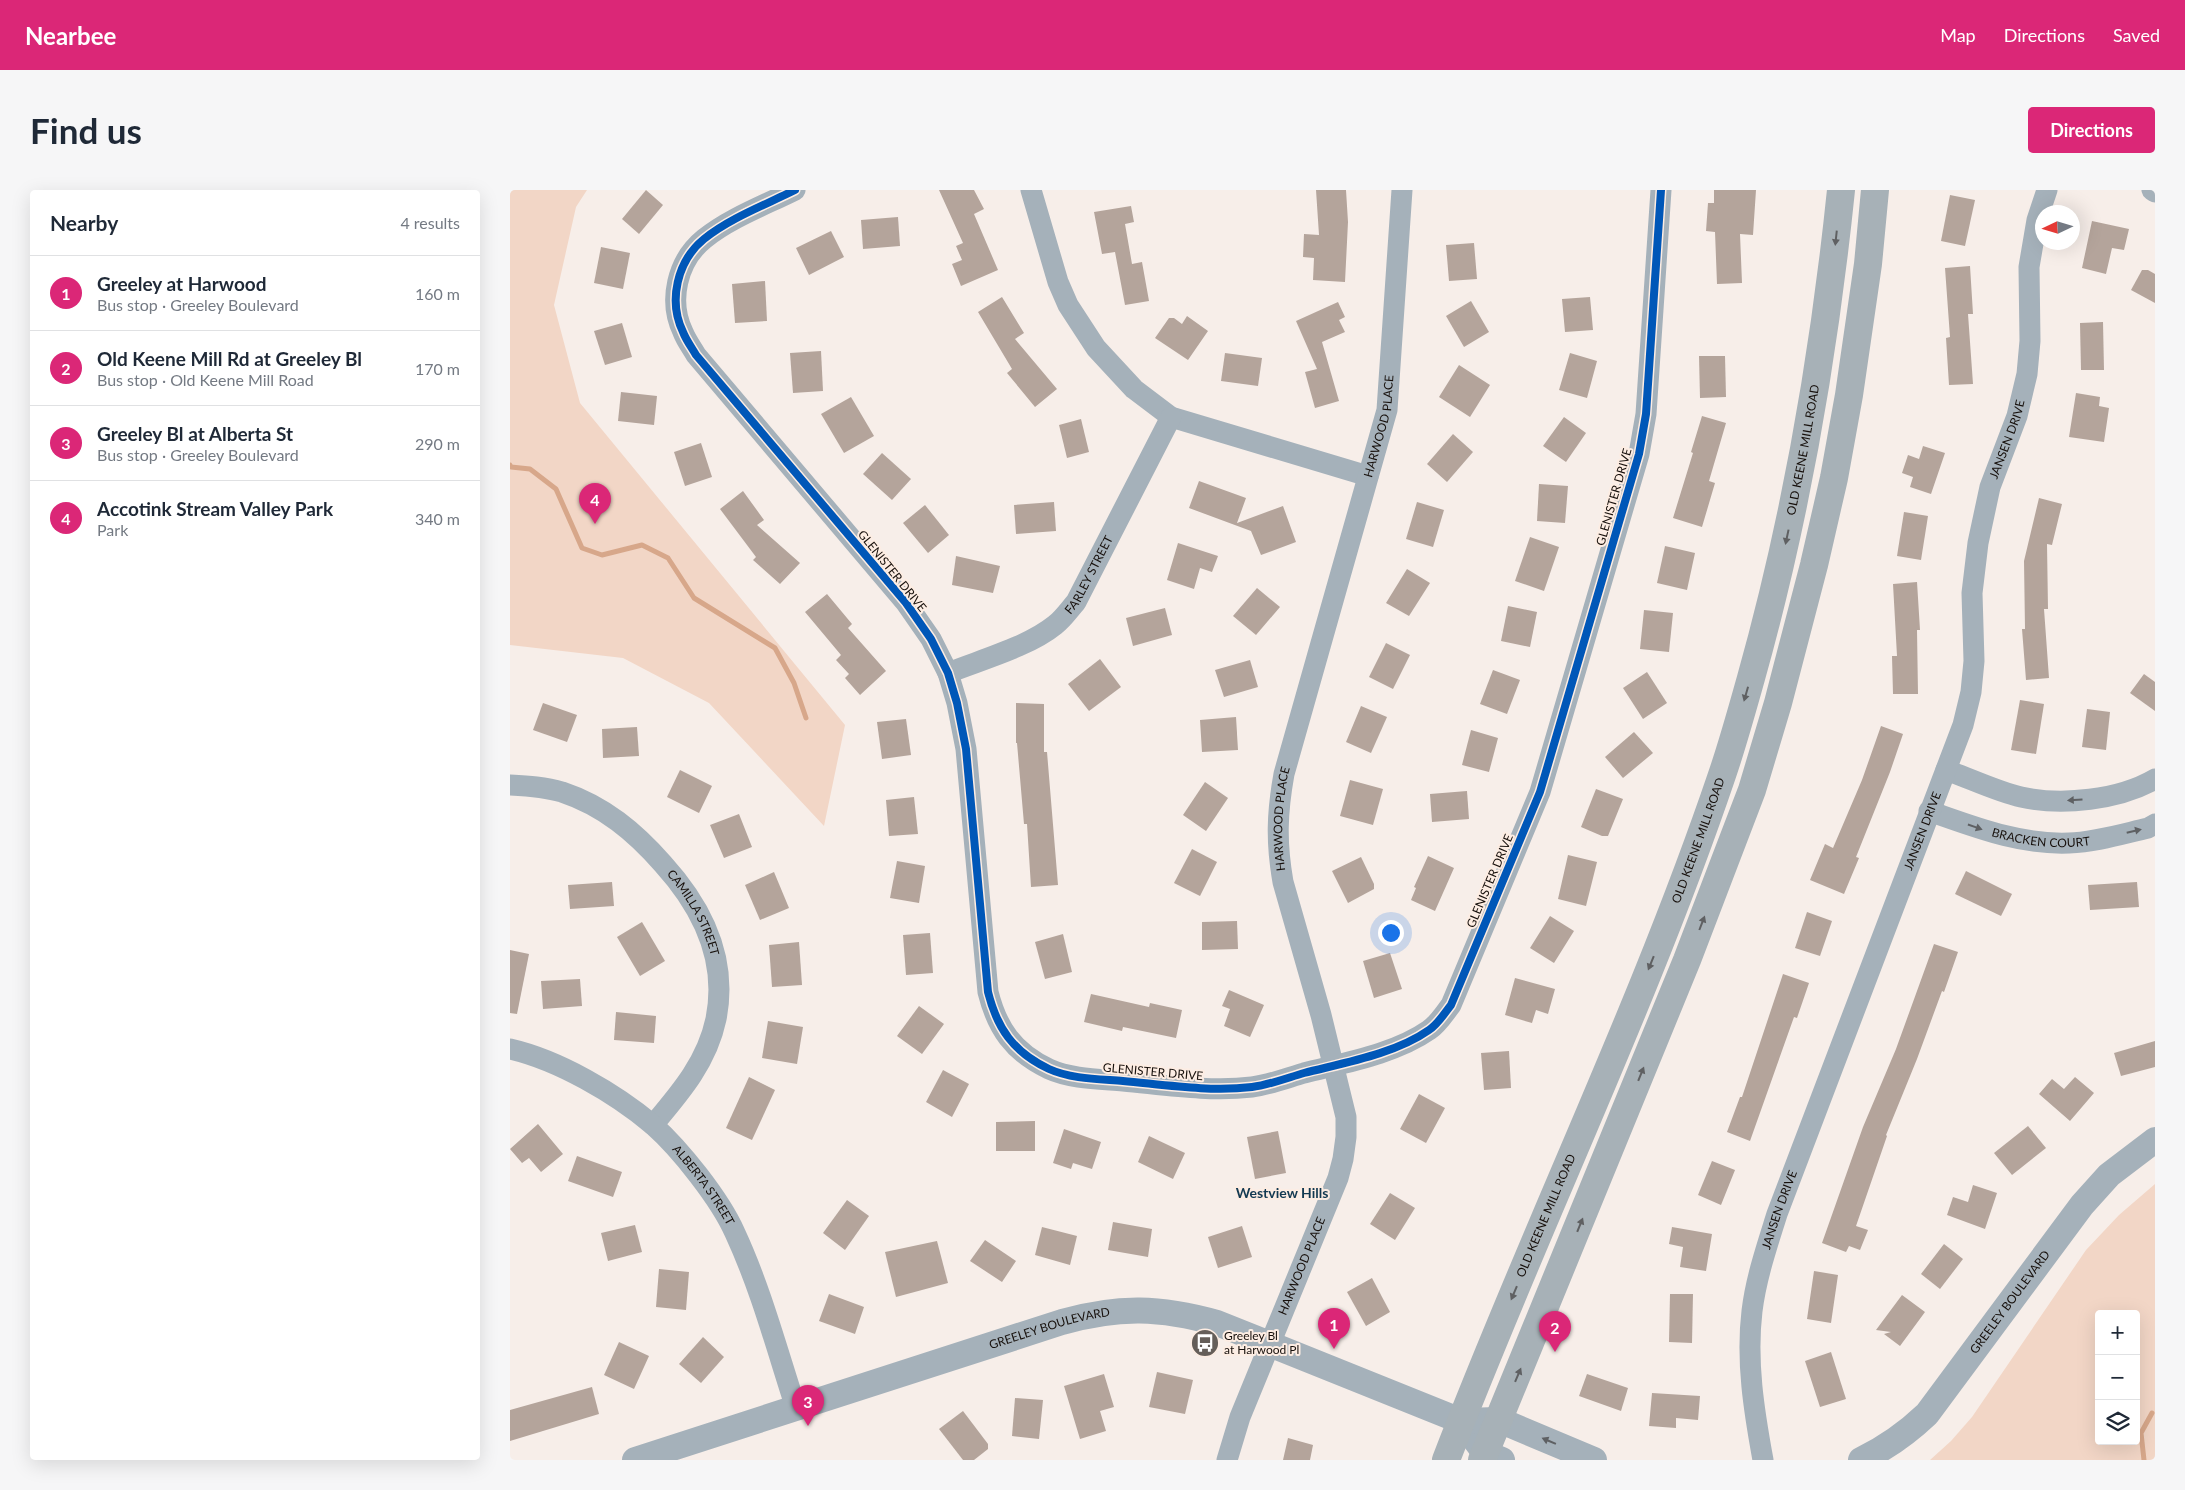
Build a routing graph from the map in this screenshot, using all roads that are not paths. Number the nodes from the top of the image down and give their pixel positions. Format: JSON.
{"nodes":[{"id":1,"x":794,"y":190,"type":"edge"},
{"id":2,"x":1030,"y":190,"type":"edge"},
{"id":3,"x":1402,"y":190,"type":"edge"},
{"id":4,"x":1661,"y":190,"type":"edge"},
{"id":5,"x":1841,"y":190,"type":"edge"},
{"id":6,"x":1875,"y":190,"type":"edge"},
{"id":7,"x":2047,"y":190,"type":"edge"},
{"id":8,"x":1171,"y":417,"type":"junction"},
{"id":9,"x":1368,"y":476,"type":"junction"},
{"id":10,"x":948,"y":673,"type":"junction"},
{"id":11,"x":1946,"y":770,"type":"junction"},
{"id":12,"x":2155,"y":779,"type":"edge"},
{"id":13,"x":510,"y":785,"type":"edge"},
{"id":14,"x":1929,"y":811,"type":"junction"},
{"id":15,"x":2155,"y":824,"type":"edge"},
{"id":16,"x":510,"y":1049,"type":"edge"},
{"id":17,"x":1334,"y":1065,"type":"junction"},
{"id":18,"x":653,"y":1125,"type":"junction"},
{"id":19,"x":2155,"y":1140,"type":"edge"},
{"id":20,"x":1270,"y":1344,"type":"junction"},
{"id":21,"x":796,"y":1408,"type":"junction"},
{"id":22,"x":1499,"y":1420,"type":"junction"},
{"id":23,"x":1461,"y":1421,"type":"junction"},
{"id":24,"x":1490,"y":1458,"type":"edge"},
{"id":25,"x":636,"y":1460,"type":"edge"},
{"id":26,"x":1227,"y":1460,"type":"edge"},
{"id":27,"x":1446,"y":1460,"type":"edge"},
{"id":28,"x":1594,"y":1460,"type":"edge"},
{"id":29,"x":1762,"y":1460,"type":"edge"},
{"id":30,"x":1861,"y":1460,"type":"edge"}],
"edges":[{"from":1,"to":10,"type":"street","name":"GLENISTER DRIVE"},
{"from":2,"to":8,"type":"street"},
{"from":3,"to":9,"type":"street","name":"HARWOOD PLACE"},
{"from":4,"to":17,"type":"street","name":"GLENISTER DRIVE"},
{"from":5,"to":23,"type":"main road","name":"OLD KEENE MILL ROAD","one_way":true},
{"from":22,"to":6,"type":"main road","one_way":true},
{"from":7,"to":11,"type":"street","name":"JANSEN DRIVE"},
{"from":8,"to":9,"type":"street"},
{"from":8,"to":10,"type":"street","name":"FARLEY STREET"},
{"from":9,"to":17,"type":"street","name":"HARWOOD PLACE"},
{"from":10,"to":17,"type":"street","name":"GLENISTER DRIVE"},
{"from":12,"to":11,"type":"street","one_way":true},
{"from":11,"to":14,"type":"street","name":"JANSEN DRIVE"},
{"from":13,"to":18,"type":"street","name":"CAMILLA STREET"},
{"from":14,"to":15,"type":"street","name":"BRACKEN COURT","one_way":true},
{"from":14,"to":29,"type":"street","name":"JANSEN DRIVE"},
{"from":16,"to":18,"type":"street","name":"ALBERTA STREET"},
{"from":17,"to":20,"type":"street","name":"HARWOOD PLACE"},
{"from":18,"to":21,"type":"street","name":"ALBERTA STREET"},
{"from":19,"to":30,"type":"street","name":"GREELEY BOULEVARD"},
{"from":20,"to":21,"type":"street","name":"GREELEY BOULEVARD"},
{"from":20,"to":23,"type":"street","name":"GREELEY BOULEVARD"},
{"from":20,"to":26,"type":"street","name":"HARWOOD PLACE"},
{"from":21,"to":25,"type":"street","name":"GREELEY BOULEVARD"},
{"from":22,"to":23,"type":"street","name":"GREELEY BOULEVARD"},
{"from":22,"to":24,"type":"main road"},
{"from":28,"to":22,"type":"street","name":"GREELEY BOULEVARD","one_way":true},
{"from":23,"to":24,"type":"street"},
{"from":23,"to":27,"type":"main road","name":"OLD KEENE MILL ROAD"}]}
